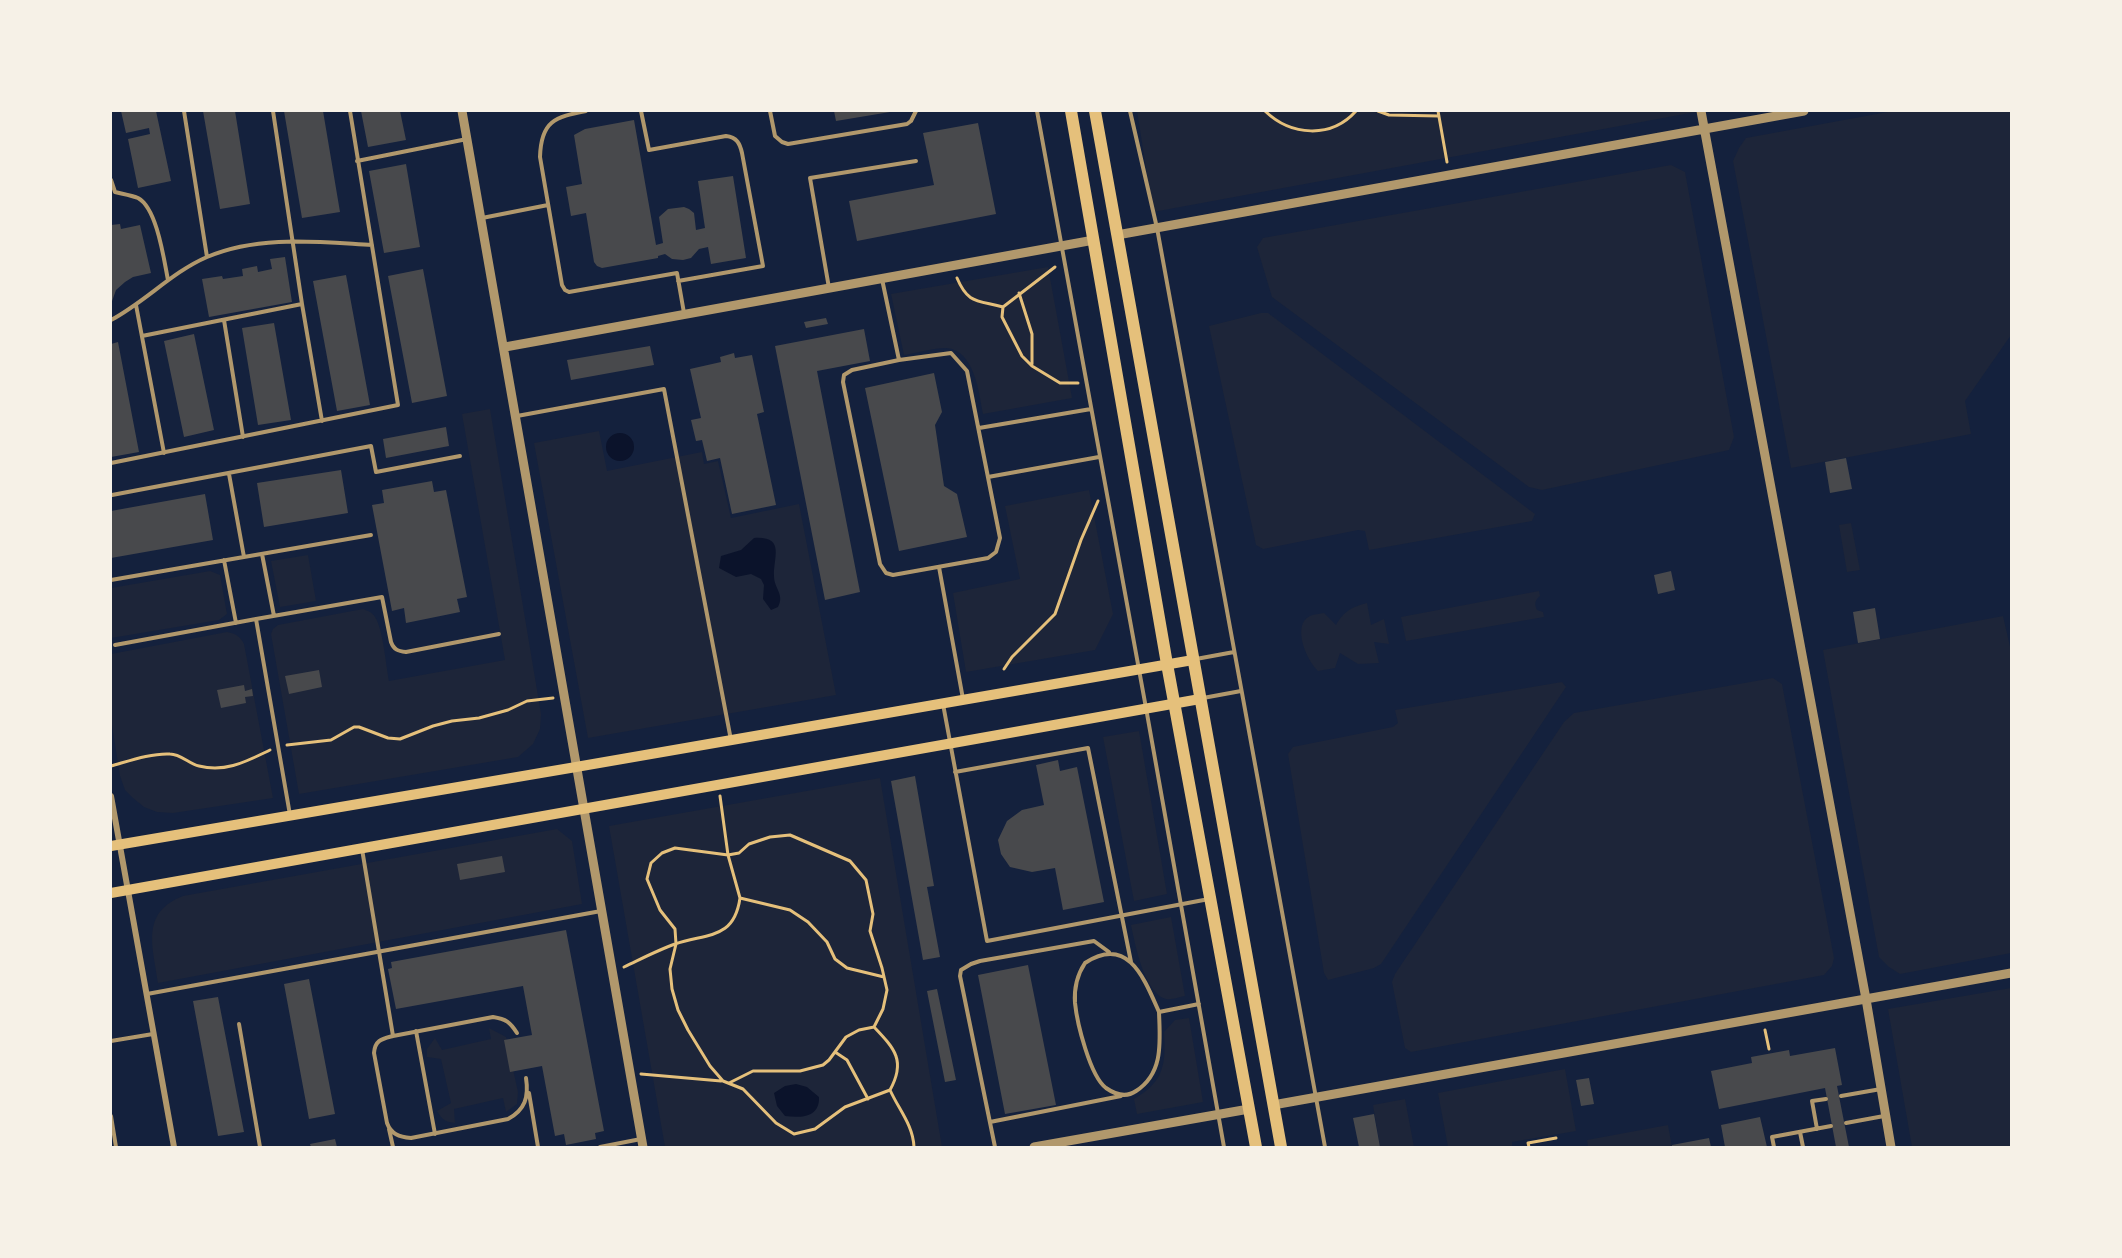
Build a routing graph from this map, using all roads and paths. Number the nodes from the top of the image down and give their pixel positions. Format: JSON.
{"nodes":[{"id":1,"x":184,"y":111,"type":"edge"},
{"id":2,"x":273,"y":111,"type":"edge"},
{"id":3,"x":350,"y":111,"type":"edge"},
{"id":4,"x":462,"y":111,"type":"edge"},
{"id":5,"x":586,"y":111,"type":"edge"},
{"id":6,"x":641,"y":111,"type":"edge"},
{"id":7,"x":770,"y":111,"type":"edge"},
{"id":8,"x":916,"y":111,"type":"edge"},
{"id":9,"x":1037,"y":111,"type":"edge"},
{"id":10,"x":1071,"y":111,"type":"edge"},
{"id":11,"x":1130,"y":111,"type":"edge"},
{"id":12,"x":1265,"y":111,"type":"edge"},
{"id":13,"x":1356,"y":111,"type":"edge"},
{"id":14,"x":1378,"y":111,"type":"edge"},
{"id":15,"x":1701,"y":111,"type":"edge"},
{"id":16,"x":1804,"y":111,"type":"edge"},
{"id":17,"x":1095,"y":112,"type":"edge"},
{"id":18,"x":1438,"y":113,"type":"edge"},
{"id":19,"x":1704,"y":129,"type":"junction"},
{"id":20,"x":467,"y":139,"type":"junction"},
{"id":21,"x":357,"y":160,"type":"junction"},
{"id":22,"x":916,"y":161,"type":"dead end"},
{"id":23,"x":1449,"y":175,"type":"junction"},
{"id":24,"x":111,"y":180,"type":"edge"},
{"id":25,"x":113,"y":194,"type":"edge"},
{"id":26,"x":548,"y":205,"type":"junction"},
{"id":27,"x":482,"y":218,"type":"junction"},
{"id":28,"x":1157,"y":228,"type":"junction"},
{"id":29,"x":1117,"y":235,"type":"junction"},
{"id":30,"x":1094,"y":240,"type":"junction"},
{"id":31,"x":293,"y":241,"type":"junction"},
{"id":32,"x":372,"y":245,"type":"junction"},
{"id":33,"x":1062,"y":246,"type":"junction"},
{"id":34,"x":207,"y":257,"type":"junction"},
{"id":35,"x":1064,"y":260,"type":"junction"},
{"id":36,"x":951,"y":266,"type":"junction"},
{"id":37,"x":882,"y":278,"type":"junction"},
{"id":38,"x":168,"y":280,"type":"junction"},
{"id":39,"x":678,"y":281,"type":"junction"},
{"id":40,"x":829,"y":288,"type":"junction"},
{"id":41,"x":1019,"y":293,"type":"junction"},
{"id":42,"x":302,"y":304,"type":"junction"},
{"id":43,"x":136,"y":305,"type":"junction"},
{"id":44,"x":1003,"y":307,"type":"junction"},
{"id":45,"x":684,"y":315,"type":"junction"},
{"id":46,"x":111,"y":320,"type":"edge"},
{"id":47,"x":224,"y":320,"type":"junction"},
{"id":48,"x":142,"y":336,"type":"junction"},
{"id":49,"x":505,"y":347,"type":"junction"},
{"id":50,"x":899,"y":360,"type":"junction"},
{"id":51,"x":1032,"y":366,"type":"junction"},
{"id":52,"x":1086,"y":383,"type":"junction"},
{"id":53,"x":1091,"y":409,"type":"junction"},
{"id":54,"x":516,"y":416,"type":"junction"},
{"id":55,"x":322,"y":421,"type":"junction"},
{"id":56,"x":978,"y":428,"type":"junction"},
{"id":57,"x":243,"y":437,"type":"junction"},
{"id":58,"x":164,"y":453,"type":"junction"},
{"id":59,"x":460,"y":456,"type":"dead end"},
{"id":60,"x":1099,"y":457,"type":"junction"},
{"id":61,"x":111,"y":463,"type":"edge"},
{"id":62,"x":229,"y":474,"type":"junction"},
{"id":63,"x":988,"y":477,"type":"junction"},
{"id":64,"x":1105,"y":486,"type":"junction"},
{"id":65,"x":112,"y":495,"type":"edge"},
{"id":66,"x":370,"y":535,"type":"dead end"},
{"id":67,"x":262,"y":554,"type":"junction"},
{"id":68,"x":244,"y":557,"type":"junction"},
{"id":69,"x":224,"y":560,"type":"junction"},
{"id":70,"x":939,"y":567,"type":"junction"},
{"id":71,"x":111,"y":580,"type":"edge"},
{"id":72,"x":274,"y":616,"type":"junction"},
{"id":73,"x":256,"y":619,"type":"junction"},
{"id":74,"x":236,"y":623,"type":"junction"},
{"id":75,"x":499,"y":634,"type":"dead end"},
{"id":76,"x":115,"y":645,"type":"dead end"},
{"id":77,"x":1234,"y":652,"type":"junction"},
{"id":78,"x":1193,"y":660,"type":"junction"},
{"id":79,"x":1167,"y":664,"type":"junction"},
{"id":80,"x":1004,"y":669,"type":"dead end"},
{"id":81,"x":1139,"y":669,"type":"junction"},
{"id":82,"x":1241,"y":691,"type":"junction"},
{"id":83,"x":564,"y":696,"type":"junction"},
{"id":84,"x":1200,"y":699,"type":"junction"},
{"id":85,"x":963,"y":700,"type":"junction"},
{"id":86,"x":943,"y":703,"type":"junction"},
{"id":87,"x":1174,"y":703,"type":"junction"},
{"id":88,"x":1146,"y":708,"type":"junction"},
{"id":89,"x":731,"y":740,"type":"junction"},
{"id":90,"x":950,"y":744,"type":"junction"},
{"id":91,"x":278,"y":747,"type":"junction"},
{"id":92,"x":111,"y":766,"type":"edge"},
{"id":93,"x":576,"y":767,"type":"junction"},
{"id":94,"x":956,"y":772,"type":"junction"},
{"id":95,"x":719,"y":785,"type":"junction"},
{"id":96,"x":111,"y":796,"type":"edge"},
{"id":97,"x":584,"y":810,"type":"junction"},
{"id":98,"x":290,"y":816,"type":"junction"},
{"id":99,"x":116,"y":845,"type":"edge"},
{"id":100,"x":362,"y":849,"type":"junction"},
{"id":101,"x":728,"y":855,"type":"junction"},
{"id":102,"x":128,"y":890,"type":"junction"},
{"id":103,"x":111,"y":893,"type":"edge"},
{"id":104,"x":740,"y":898,"type":"junction"},
{"id":105,"x":1210,"y":899,"type":"junction"},
{"id":106,"x":1181,"y":905,"type":"junction"},
{"id":107,"x":602,"y":910,"type":"junction"},
{"id":108,"x":1122,"y":916,"type":"junction"},
{"id":109,"x":676,"y":944,"type":"junction"},
{"id":110,"x":379,"y":952,"type":"junction"},
{"id":111,"x":1110,"y":952,"type":"junction"},
{"id":112,"x":1132,"y":964,"type":"junction"},
{"id":113,"x":612,"y":972,"type":"junction"},
{"id":114,"x":2011,"y":973,"type":"edge"},
{"id":115,"x":884,"y":977,"type":"junction"},
{"id":116,"x":147,"y":994,"type":"junction"},
{"id":117,"x":1866,"y":999,"type":"junction"},
{"id":118,"x":1199,"y":1004,"type":"junction"},
{"id":119,"x":1159,"y":1012,"type":"junction"},
{"id":120,"x":1762,"y":1018,"type":"junction"},
{"id":121,"x":239,"y":1024,"type":"dead end"},
{"id":122,"x":874,"y":1027,"type":"junction"},
{"id":123,"x":416,"y":1031,"type":"junction"},
{"id":124,"x":517,"y":1033,"type":"dead end"},
{"id":125,"x":154,"y":1034,"type":"junction"},
{"id":126,"x":393,"y":1036,"type":"junction"},
{"id":127,"x":111,"y":1041,"type":"edge"},
{"id":128,"x":1769,"y":1049,"type":"dead end"},
{"id":129,"x":835,"y":1052,"type":"junction"},
{"id":130,"x":630,"y":1073,"type":"junction"},
{"id":131,"x":526,"y":1078,"type":"dead end"},
{"id":132,"x":723,"y":1081,"type":"junction"},
{"id":133,"x":729,"y":1083,"type":"junction"},
{"id":134,"x":528,"y":1089,"type":"junction"},
{"id":135,"x":1881,"y":1089,"type":"junction"},
{"id":136,"x":891,"y":1090,"type":"junction"},
{"id":137,"x":1125,"y":1096,"type":"junction"},
{"id":138,"x":1841,"y":1096,"type":"dead end"},
{"id":139,"x":1316,"y":1097,"type":"junction"},
{"id":140,"x":868,"y":1099,"type":"junction"},
{"id":141,"x":1826,"y":1099,"type":"dead end"},
{"id":142,"x":1273,"y":1105,"type":"junction"},
{"id":143,"x":1249,"y":1109,"type":"junction"},
{"id":144,"x":1218,"y":1114,"type":"junction"},
{"id":145,"x":111,"y":1116,"type":"edge"},
{"id":146,"x":1886,"y":1116,"type":"junction"},
{"id":147,"x":990,"y":1122,"type":"junction"},
{"id":148,"x":1846,"y":1123,"type":"dead end"},
{"id":149,"x":1831,"y":1126,"type":"dead end"},
{"id":150,"x":389,"y":1129,"type":"junction"},
{"id":151,"x":1817,"y":1129,"type":"junction"},
{"id":152,"x":1800,"y":1132,"type":"junction"},
{"id":153,"x":435,"y":1134,"type":"junction"},
{"id":154,"x":1556,"y":1138,"type":"dead end"},
{"id":155,"x":642,"y":1143,"type":"edge"},
{"id":156,"x":116,"y":1147,"type":"edge"},
{"id":157,"x":174,"y":1147,"type":"edge"},
{"id":158,"x":260,"y":1147,"type":"edge"},
{"id":159,"x":393,"y":1147,"type":"edge"},
{"id":160,"x":538,"y":1147,"type":"edge"},
{"id":161,"x":600,"y":1147,"type":"edge"},
{"id":162,"x":914,"y":1147,"type":"edge"},
{"id":163,"x":995,"y":1147,"type":"edge"},
{"id":164,"x":1034,"y":1147,"type":"edge"},
{"id":165,"x":1224,"y":1147,"type":"edge"},
{"id":166,"x":1256,"y":1147,"type":"edge"},
{"id":167,"x":1281,"y":1147,"type":"edge"},
{"id":168,"x":1325,"y":1147,"type":"edge"},
{"id":169,"x":1529,"y":1147,"type":"edge"},
{"id":170,"x":1774,"y":1147,"type":"edge"},
{"id":171,"x":1803,"y":1147,"type":"edge"},
{"id":172,"x":1891,"y":1147,"type":"edge"}],
"edges":[{"from":1,"to":34,"type":"lane"},
{"from":2,"to":31,"type":"lane"},
{"from":3,"to":21,"type":"lane"},
{"from":4,"to":20,"type":"street"},
{"from":5,"to":26,"type":"lane"},
{"from":6,"to":39,"type":"lane"},
{"from":7,"to":8,"type":"lane"},
{"from":9,"to":33,"type":"lane"},
{"from":10,"to":30,"type":"main road"},
{"from":11,"to":28,"type":"lane"},
{"from":12,"to":13,"type":"path"},
{"from":14,"to":18,"type":"path"},
{"from":15,"to":19,"type":"street"},
{"from":16,"to":19,"type":"street"},
{"from":17,"to":29,"type":"main road"},
{"from":18,"to":23,"type":"path"},
{"from":19,"to":23,"type":"street"},
{"from":19,"to":117,"type":"street"},
{"from":20,"to":21,"type":"lane"},
{"from":20,"to":27,"type":"street"},
{"from":21,"to":32,"type":"lane"},
{"from":22,"to":40,"type":"lane"},
{"from":23,"to":28,"type":"street"},
{"from":24,"to":25,"type":"lane"},
{"from":25,"to":38,"type":"lane"},
{"from":26,"to":27,"type":"lane"},
{"from":26,"to":39,"type":"lane"},
{"from":27,"to":49,"type":"street"},
{"from":28,"to":29,"type":"street"},
{"from":28,"to":77,"type":"lane"},
{"from":29,"to":78,"type":"main road"},
{"from":30,"to":33,"type":"street"},
{"from":30,"to":79,"type":"main road"},
{"from":31,"to":32,"type":"lane"},
{"from":31,"to":34,"type":"lane"},
{"from":31,"to":42,"type":"lane"},
{"from":32,"to":55,"type":"lane"},
{"from":33,"to":35,"type":"lane"},
{"from":33,"to":36,"type":"street"},
{"from":34,"to":38,"type":"lane"},
{"from":35,"to":41,"type":"path"},
{"from":35,"to":52,"type":"lane"},
{"from":36,"to":37,"type":"street"},
{"from":36,"to":44,"type":"path"},
{"from":37,"to":40,"type":"street"},
{"from":37,"to":50,"type":"lane"},
{"from":38,"to":43,"type":"lane"},
{"from":39,"to":45,"type":"lane"},
{"from":40,"to":45,"type":"street"},
{"from":41,"to":44,"type":"path"},
{"from":41,"to":51,"type":"path"},
{"from":42,"to":47,"type":"lane"},
{"from":42,"to":55,"type":"lane"},
{"from":43,"to":46,"type":"lane"},
{"from":43,"to":48,"type":"lane"},
{"from":44,"to":51,"type":"path"},
{"from":45,"to":49,"type":"street"},
{"from":47,"to":48,"type":"lane"},
{"from":47,"to":57,"type":"lane"},
{"from":48,"to":58,"type":"lane"},
{"from":49,"to":54,"type":"street"},
{"from":50,"to":56,"type":"lane"},
{"from":50,"to":70,"type":"lane"},
{"from":51,"to":52,"type":"path"},
{"from":52,"to":53,"type":"lane"},
{"from":53,"to":56,"type":"lane"},
{"from":53,"to":60,"type":"lane"},
{"from":54,"to":83,"type":"street"},
{"from":54,"to":89,"type":"lane"},
{"from":55,"to":57,"type":"lane"},
{"from":56,"to":63,"type":"lane"},
{"from":57,"to":58,"type":"lane"},
{"from":58,"to":61,"type":"lane"},
{"from":59,"to":62,"type":"lane"},
{"from":60,"to":63,"type":"lane"},
{"from":60,"to":64,"type":"lane"},
{"from":62,"to":65,"type":"lane"},
{"from":62,"to":68,"type":"lane"},
{"from":63,"to":70,"type":"lane"},
{"from":64,"to":80,"type":"path"},
{"from":64,"to":81,"type":"lane"},
{"from":66,"to":67,"type":"lane"},
{"from":67,"to":68,"type":"lane"},
{"from":67,"to":72,"type":"lane"},
{"from":68,"to":69,"type":"lane"},
{"from":69,"to":71,"type":"lane"},
{"from":69,"to":74,"type":"lane"},
{"from":70,"to":85,"type":"lane"},
{"from":72,"to":73,"type":"lane"},
{"from":72,"to":75,"type":"lane"},
{"from":73,"to":74,"type":"lane"},
{"from":73,"to":91,"type":"lane"},
{"from":74,"to":76,"type":"lane"},
{"from":77,"to":78,"type":"lane"},
{"from":77,"to":82,"type":"lane"},
{"from":78,"to":79,"type":"main road"},
{"from":78,"to":84,"type":"main road"},
{"from":79,"to":81,"type":"main road"},
{"from":79,"to":87,"type":"main road"},
{"from":81,"to":85,"type":"main road"},
{"from":81,"to":88,"type":"lane"},
{"from":82,"to":84,"type":"lane"},
{"from":82,"to":139,"type":"lane"},
{"from":83,"to":91,"type":"path"},
{"from":83,"to":93,"type":"street"},
{"from":84,"to":87,"type":"main road"},
{"from":84,"to":142,"type":"main road"},
{"from":85,"to":86,"type":"main road"},
{"from":86,"to":89,"type":"main road"},
{"from":86,"to":90,"type":"lane"},
{"from":87,"to":88,"type":"main road"},
{"from":87,"to":105,"type":"main road"},
{"from":88,"to":90,"type":"main road"},
{"from":88,"to":106,"type":"lane"},
{"from":89,"to":93,"type":"main road"},
{"from":90,"to":94,"type":"lane"},
{"from":90,"to":95,"type":"main road"},
{"from":91,"to":92,"type":"path"},
{"from":91,"to":98,"type":"lane"},
{"from":93,"to":97,"type":"street"},
{"from":93,"to":98,"type":"main road"},
{"from":94,"to":108,"type":"lane"},
{"from":94,"to":108,"type":"lane"},
{"from":95,"to":97,"type":"main road"},
{"from":95,"to":101,"type":"path"},
{"from":96,"to":99,"type":"street"},
{"from":97,"to":100,"type":"main road"},
{"from":97,"to":107,"type":"street"},
{"from":98,"to":99,"type":"main road"},
{"from":99,"to":102,"type":"street"},
{"from":100,"to":102,"type":"main road"},
{"from":100,"to":110,"type":"lane"},
{"from":101,"to":104,"type":"path"},
{"from":101,"to":109,"type":"path"},
{"from":101,"to":115,"type":"path"},
{"from":102,"to":103,"type":"main road"},
{"from":102,"to":116,"type":"street"},
{"from":104,"to":109,"type":"path"},
{"from":104,"to":115,"type":"path"},
{"from":105,"to":106,"type":"lane"},
{"from":105,"to":143,"type":"main road"},
{"from":106,"to":108,"type":"lane"},
{"from":106,"to":118,"type":"lane"},
{"from":107,"to":110,"type":"lane"},
{"from":107,"to":113,"type":"street"},
{"from":108,"to":112,"type":"lane"},
{"from":109,"to":113,"type":"path"},
{"from":109,"to":132,"type":"path"},
{"from":110,"to":116,"type":"lane"},
{"from":110,"to":126,"type":"lane"},
{"from":111,"to":112,"type":"lane"},
{"from":111,"to":137,"type":"lane"},
{"from":111,"to":147,"type":"lane"},
{"from":112,"to":119,"type":"lane"},
{"from":113,"to":130,"type":"street"},
{"from":114,"to":117,"type":"street"},
{"from":115,"to":122,"type":"path"},
{"from":116,"to":125,"type":"street"},
{"from":117,"to":120,"type":"street"},
{"from":117,"to":135,"type":"street"},
{"from":118,"to":119,"type":"lane"},
{"from":118,"to":144,"type":"lane"},
{"from":119,"to":137,"type":"lane"},
{"from":120,"to":128,"type":"path"},
{"from":120,"to":139,"type":"street"},
{"from":121,"to":158,"type":"lane"},
{"from":122,"to":129,"type":"path"},
{"from":122,"to":136,"type":"path"},
{"from":123,"to":124,"type":"lane"},
{"from":123,"to":126,"type":"lane"},
{"from":123,"to":153,"type":"lane"},
{"from":125,"to":127,"type":"lane"},
{"from":125,"to":157,"type":"street"},
{"from":126,"to":150,"type":"lane"},
{"from":129,"to":133,"type":"path"},
{"from":129,"to":140,"type":"path"},
{"from":130,"to":132,"type":"path"},
{"from":130,"to":155,"type":"street"},
{"from":131,"to":134,"type":"lane"},
{"from":132,"to":133,"type":"path"},
{"from":133,"to":140,"type":"path"},
{"from":134,"to":153,"type":"lane"},
{"from":134,"to":160,"type":"lane"},
{"from":135,"to":138,"type":"lane"},
{"from":135,"to":146,"type":"street"},
{"from":136,"to":140,"type":"path"},
{"from":136,"to":162,"type":"path"},
{"from":137,"to":147,"type":"lane"},
{"from":139,"to":142,"type":"street"},
{"from":139,"to":168,"type":"lane"},
{"from":141,"to":151,"type":"lane"},
{"from":142,"to":167,"type":"main road"},
{"from":143,"to":144,"type":"street"},
{"from":143,"to":166,"type":"main road"},
{"from":144,"to":164,"type":"street"},
{"from":144,"to":165,"type":"lane"},
{"from":145,"to":156,"type":"lane"},
{"from":146,"to":148,"type":"lane"},
{"from":146,"to":172,"type":"street"},
{"from":147,"to":163,"type":"lane"},
{"from":149,"to":151,"type":"lane"},
{"from":150,"to":153,"type":"lane"},
{"from":150,"to":159,"type":"lane"},
{"from":151,"to":152,"type":"lane"},
{"from":152,"to":170,"type":"lane"},
{"from":152,"to":171,"type":"lane"},
{"from":154,"to":169,"type":"path"},
{"from":155,"to":161,"type":"lane"}]}
